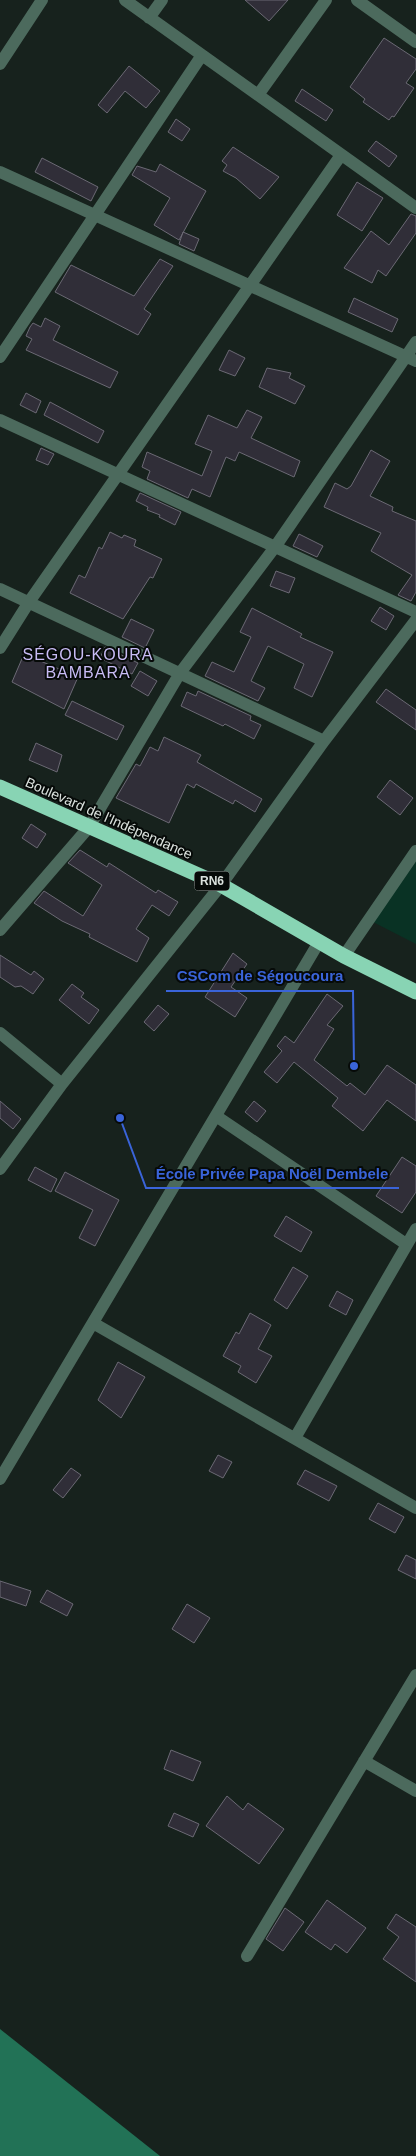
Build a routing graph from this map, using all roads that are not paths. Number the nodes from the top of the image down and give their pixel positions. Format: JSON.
{"nodes":[{"id":1,"x":42,"y":0,"type":"edge"},
{"id":2,"x":125,"y":0,"type":"edge"},
{"id":3,"x":162,"y":0,"type":"edge"},
{"id":4,"x":326,"y":0,"type":"edge"},
{"id":5,"x":357,"y":0,"type":"edge"},
{"id":6,"x":150,"y":18,"type":"junction"},
{"id":7,"x":416,"y":42,"type":"edge"},
{"id":8,"x":202,"y":55,"type":"junction"},
{"id":9,"x":0,"y":64,"type":"edge"},
{"id":10,"x":258,"y":95,"type":"junction"},
{"id":11,"x":341,"y":155,"type":"junction"},
{"id":12,"x":0,"y":172,"type":"edge"},
{"id":13,"x":415,"y":205,"type":"edge"},
{"id":14,"x":95,"y":216,"type":"junction"},
{"id":15,"x":251,"y":286,"type":"junction"},
{"id":16,"x":416,"y":342,"type":"edge"},
{"id":17,"x":0,"y":356,"type":"edge"},
{"id":18,"x":411,"y":359,"type":"edge"},
{"id":19,"x":0,"y":420,"type":"edge"},
{"id":20,"x":118,"y":475,"type":"junction"},
{"id":21,"x":275,"y":547,"type":"junction"},
{"id":22,"x":0,"y":588,"type":"edge"},
{"id":23,"x":29,"y":602,"type":"junction"},
{"id":24,"x":416,"y":612,"type":"edge"},
{"id":25,"x":416,"y":620,"type":"edge"},
{"id":26,"x":0,"y":648,"type":"edge"},
{"id":27,"x":180,"y":673,"type":"junction"},
{"id":28,"x":324,"y":741,"type":"junction"},
{"id":29,"x":0,"y":788,"type":"edge"},
{"id":30,"x":89,"y":827,"type":"junction"},
{"id":31,"x":416,"y":851,"type":"edge"},
{"id":32,"x":221,"y":885,"type":"junction"},
{"id":33,"x":0,"y":930,"type":"edge"},
{"id":34,"x":319,"y":942,"type":"junction"},
{"id":35,"x":344,"y":956,"type":"junction"},
{"id":36,"x":416,"y":992,"type":"edge"},
{"id":37,"x":0,"y":1034,"type":"edge"},
{"id":38,"x":62,"y":1084,"type":"junction"},
{"id":39,"x":216,"y":1116,"type":"junction"},
{"id":40,"x":0,"y":1169,"type":"edge"},
{"id":41,"x":416,"y":1229,"type":"edge"},
{"id":42,"x":406,"y":1244,"type":"junction"},
{"id":43,"x":93,"y":1323,"type":"junction"},
{"id":44,"x":295,"y":1438,"type":"junction"},
{"id":45,"x":0,"y":1479,"type":"edge"},
{"id":46,"x":416,"y":1508,"type":"edge"},
{"id":47,"x":416,"y":1675,"type":"edge"},
{"id":48,"x":364,"y":1761,"type":"junction"},
{"id":49,"x":416,"y":1791,"type":"edge"},
{"id":50,"x":247,"y":1956,"type":"dead end"}],
"edges":[{"from":1,"to":9,"type":"street"},
{"from":2,"to":6,"type":"street"},
{"from":3,"to":6,"type":"street"},
{"from":4,"to":10,"type":"street"},
{"from":5,"to":7,"type":"street"},
{"from":6,"to":8,"type":"street"},
{"from":8,"to":10,"type":"street"},
{"from":8,"to":14,"type":"street"},
{"from":10,"to":11,"type":"street"},
{"from":11,"to":13,"type":"street"},
{"from":11,"to":15,"type":"street"},
{"from":12,"to":14,"type":"street"},
{"from":14,"to":15,"type":"street"},
{"from":14,"to":17,"type":"street"},
{"from":15,"to":18,"type":"street"},
{"from":15,"to":20,"type":"street"},
{"from":16,"to":18,"type":"street"},
{"from":18,"to":21,"type":"street"},
{"from":19,"to":20,"type":"street"},
{"from":20,"to":21,"type":"street"},
{"from":20,"to":23,"type":"street"},
{"from":21,"to":24,"type":"street"},
{"from":21,"to":27,"type":"street"},
{"from":22,"to":23,"type":"street"},
{"from":23,"to":26,"type":"street"},
{"from":23,"to":27,"type":"street"},
{"from":25,"to":28,"type":"street"},
{"from":27,"to":28,"type":"street"},
{"from":27,"to":30,"type":"street"},
{"from":28,"to":32,"type":"street"},
{"from":29,"to":30,"type":"highway","name":"Boulevard de l'Indépendance","number":"RN6"},
{"from":30,"to":32,"type":"highway","name":"Boulevard de l'Indépendance","number":"RN6"},
{"from":30,"to":33,"type":"street"},
{"from":31,"to":35,"type":"street"},
{"from":32,"to":34,"type":"highway","name":"Boulevard de l'Indépendance","number":"RN6"},
{"from":32,"to":38,"type":"street"},
{"from":34,"to":35,"type":"highway","name":"Boulevard de l'Indépendance","number":"RN6"},
{"from":34,"to":39,"type":"street"},
{"from":35,"to":36,"type":"highway","name":"Boulevard de l'Indépendance","number":"RN6"},
{"from":37,"to":38,"type":"street"},
{"from":38,"to":40,"type":"street"},
{"from":39,"to":42,"type":"street"},
{"from":39,"to":43,"type":"street"},
{"from":41,"to":42,"type":"street"},
{"from":42,"to":44,"type":"street"},
{"from":43,"to":44,"type":"street"},
{"from":43,"to":45,"type":"street"},
{"from":44,"to":46,"type":"street"},
{"from":47,"to":48,"type":"street"},
{"from":48,"to":49,"type":"street"},
{"from":48,"to":50,"type":"street"}]}
